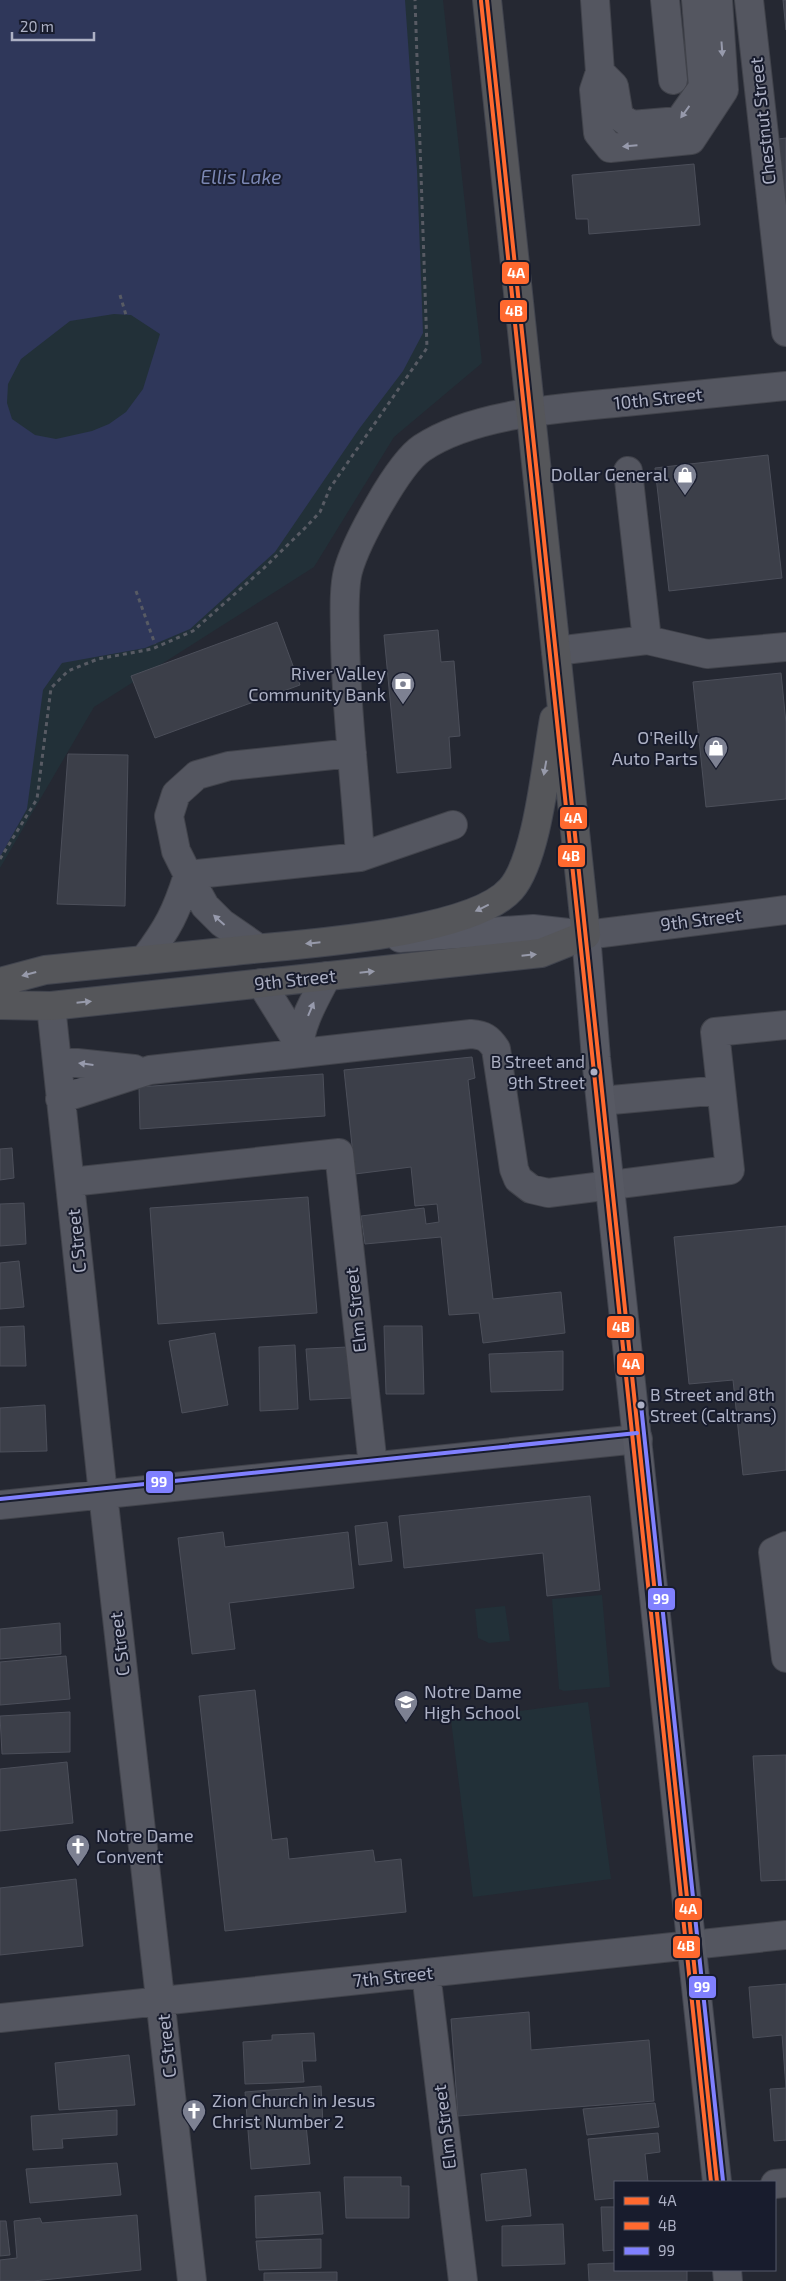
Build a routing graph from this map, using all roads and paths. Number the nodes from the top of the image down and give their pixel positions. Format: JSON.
{"nodes":[{"id":1,"x":415,"y":0,"type":"edge"},
{"id":2,"x":487,"y":0,"type":"edge"},
{"id":3,"x":595,"y":0,"type":"edge"},
{"id":4,"x":665,"y":0,"type":"edge"},
{"id":5,"x":696,"y":0,"type":"edge"},
{"id":6,"x":718,"y":0,"type":"edge"},
{"id":7,"x":749,"y":0,"type":"edge"},
{"id":8,"x":600,"y":72,"type":"junction"},
{"id":9,"x":673,"y":80,"type":"dead end"},
{"id":10,"x":120,"y":295,"type":"dead end"},
{"id":11,"x":126,"y":315,"type":"dead end"},
{"id":12,"x":786,"y":332,"type":"edge"},
{"id":13,"x":786,"y":386,"type":"edge"},
{"id":14,"x":530,"y":413,"type":"junction"},
{"id":15,"x":628,"y":472,"type":"dead end"},
{"id":16,"x":136,"y":591,"type":"dead end"},
{"id":17,"x":647,"y":640,"type":"junction"},
{"id":18,"x":155,"y":644,"type":"dead end"},
{"id":19,"x":786,"y":647,"type":"edge"},
{"id":20,"x":556,"y":651,"type":"junction"},
{"id":21,"x":560,"y":685,"type":"junction"},
{"id":22,"x":352,"y":752,"type":"junction"},
{"id":23,"x":452,"y":825,"type":"dead end"},
{"id":24,"x":360,"y":857,"type":"junction"},
{"id":25,"x":0,"y":859,"type":"edge"},
{"id":26,"x":188,"y":875,"type":"junction"},
{"id":27,"x":786,"y":910,"type":"edge"},
{"id":28,"x":586,"y":935,"type":"junction"},
{"id":29,"x":361,"y":938,"type":"junction"},
{"id":30,"x":258,"y":948,"type":"junction"},
{"id":31,"x":144,"y":960,"type":"junction"},
{"id":32,"x":327,"y":976,"type":"junction"},
{"id":33,"x":0,"y":982,"type":"edge"},
{"id":34,"x":261,"y":984,"type":"junction"},
{"id":35,"x":0,"y":1005,"type":"edge"},
{"id":36,"x":51,"y":1006,"type":"junction"},
{"id":37,"x":786,"y":1024,"type":"edge"},
{"id":38,"x":299,"y":1048,"type":"junction"},
{"id":39,"x":58,"y":1061,"type":"junction"},
{"id":40,"x":150,"y":1070,"type":"junction"},
{"id":41,"x":721,"y":1090,"type":"junction"},
{"id":42,"x":60,"y":1099,"type":"junction"},
{"id":43,"x":601,"y":1101,"type":"junction"},
{"id":44,"x":71,"y":1182,"type":"junction"},
{"id":45,"x":610,"y":1187,"type":"junction"},
{"id":46,"x":638,"y":1439,"type":"junction"},
{"id":47,"x":373,"y":1466,"type":"junction"},
{"id":48,"x":103,"y":1494,"type":"junction"},
{"id":49,"x":0,"y":1505,"type":"edge"},
{"id":50,"x":786,"y":1546,"type":"edge"},
{"id":51,"x":785,"y":1658,"type":"edge"},
{"id":52,"x":786,"y":1935,"type":"edge"},
{"id":53,"x":691,"y":1946,"type":"junction"},
{"id":54,"x":426,"y":1973,"type":"junction"},
{"id":55,"x":162,"y":2001,"type":"junction"},
{"id":56,"x":0,"y":2018,"type":"edge"},
{"id":57,"x":717,"y":2181,"type":"edge"},
{"id":58,"x":192,"y":2281,"type":"edge"},
{"id":59,"x":464,"y":2281,"type":"edge"}],
"edges":[{"from":1,"to":25,"type":"path"},
{"from":2,"to":14,"type":"highway"},
{"from":3,"to":8,"type":"street"},
{"from":4,"to":9,"type":"street"},
{"from":5,"to":8,"type":"street","one_way":true},
{"from":6,"to":8,"type":"street","one_way":true},
{"from":7,"to":12,"type":"street","name":"Chestnut Street"},
{"from":10,"to":11,"type":"path"},
{"from":13,"to":14,"type":"street","name":"10th Street"},
{"from":14,"to":20,"type":"highway"},
{"from":14,"to":22,"type":"street","name":"10th Street"},
{"from":15,"to":17,"type":"street"},
{"from":16,"to":18,"type":"path"},
{"from":17,"to":19,"type":"street"},
{"from":17,"to":20,"type":"street"},
{"from":20,"to":21,"type":"highway"},
{"from":21,"to":28,"type":"highway"},
{"from":21,"to":29,"type":"highway","one_way":true},
{"from":22,"to":24,"type":"street","name":"10th Street"},
{"from":22,"to":26,"type":"street"},
{"from":23,"to":24,"type":"street"},
{"from":24,"to":26,"type":"street"},
{"from":30,"to":26,"type":"street","one_way":true},
{"from":26,"to":31,"type":"street"},
{"from":27,"to":28,"type":"street","name":"9th Street"},
{"from":28,"to":29,"type":"main road","name":"9th Street"},
{"from":32,"to":28,"type":"highway","name":"9th Street","one_way":true},
{"from":28,"to":43,"type":"main road"},
{"from":29,"to":30,"type":"highway","name":"9th Street","one_way":true},
{"from":30,"to":31,"type":"highway","name":"9th Street"},
{"from":31,"to":33,"type":"highway","name":"9th Street","one_way":true},
{"from":32,"to":34,"type":"highway","name":"9th Street"},
{"from":38,"to":32,"type":"street","one_way":true},
{"from":36,"to":34,"type":"highway","name":"9th Street","one_way":true},
{"from":34,"to":38,"type":"street"},
{"from":35,"to":36,"type":"highway","name":"9th Street"},
{"from":36,"to":39,"type":"street","name":"C Street"},
{"from":37,"to":41,"type":"street"},
{"from":38,"to":40,"type":"street"},
{"from":38,"to":45,"type":"street"},
{"from":40,"to":39,"type":"street","one_way":true},
{"from":39,"to":42,"type":"street","name":"C Street"},
{"from":40,"to":42,"type":"street"},
{"from":41,"to":43,"type":"street"},
{"from":41,"to":45,"type":"street"},
{"from":42,"to":44,"type":"street","name":"C Street"},
{"from":43,"to":45,"type":"main road"},
{"from":44,"to":47,"type":"street","name":"Elm Street"},
{"from":44,"to":48,"type":"street","name":"C Street"},
{"from":45,"to":46,"type":"main road"},
{"from":46,"to":47,"type":"street"},
{"from":46,"to":53,"type":"main road"},
{"from":47,"to":48,"type":"street"},
{"from":48,"to":49,"type":"street"},
{"from":48,"to":55,"type":"street","name":"C Street"},
{"from":50,"to":51,"type":"street"},
{"from":52,"to":53,"type":"street","name":"7th Street"},
{"from":53,"to":54,"type":"street","name":"7th Street"},
{"from":53,"to":57,"type":"main road"},
{"from":54,"to":55,"type":"street","name":"7th Street"},
{"from":54,"to":59,"type":"street","name":"Elm Street"},
{"from":55,"to":56,"type":"street","name":"7th Street"},
{"from":55,"to":58,"type":"street","name":"C Street"}]}
